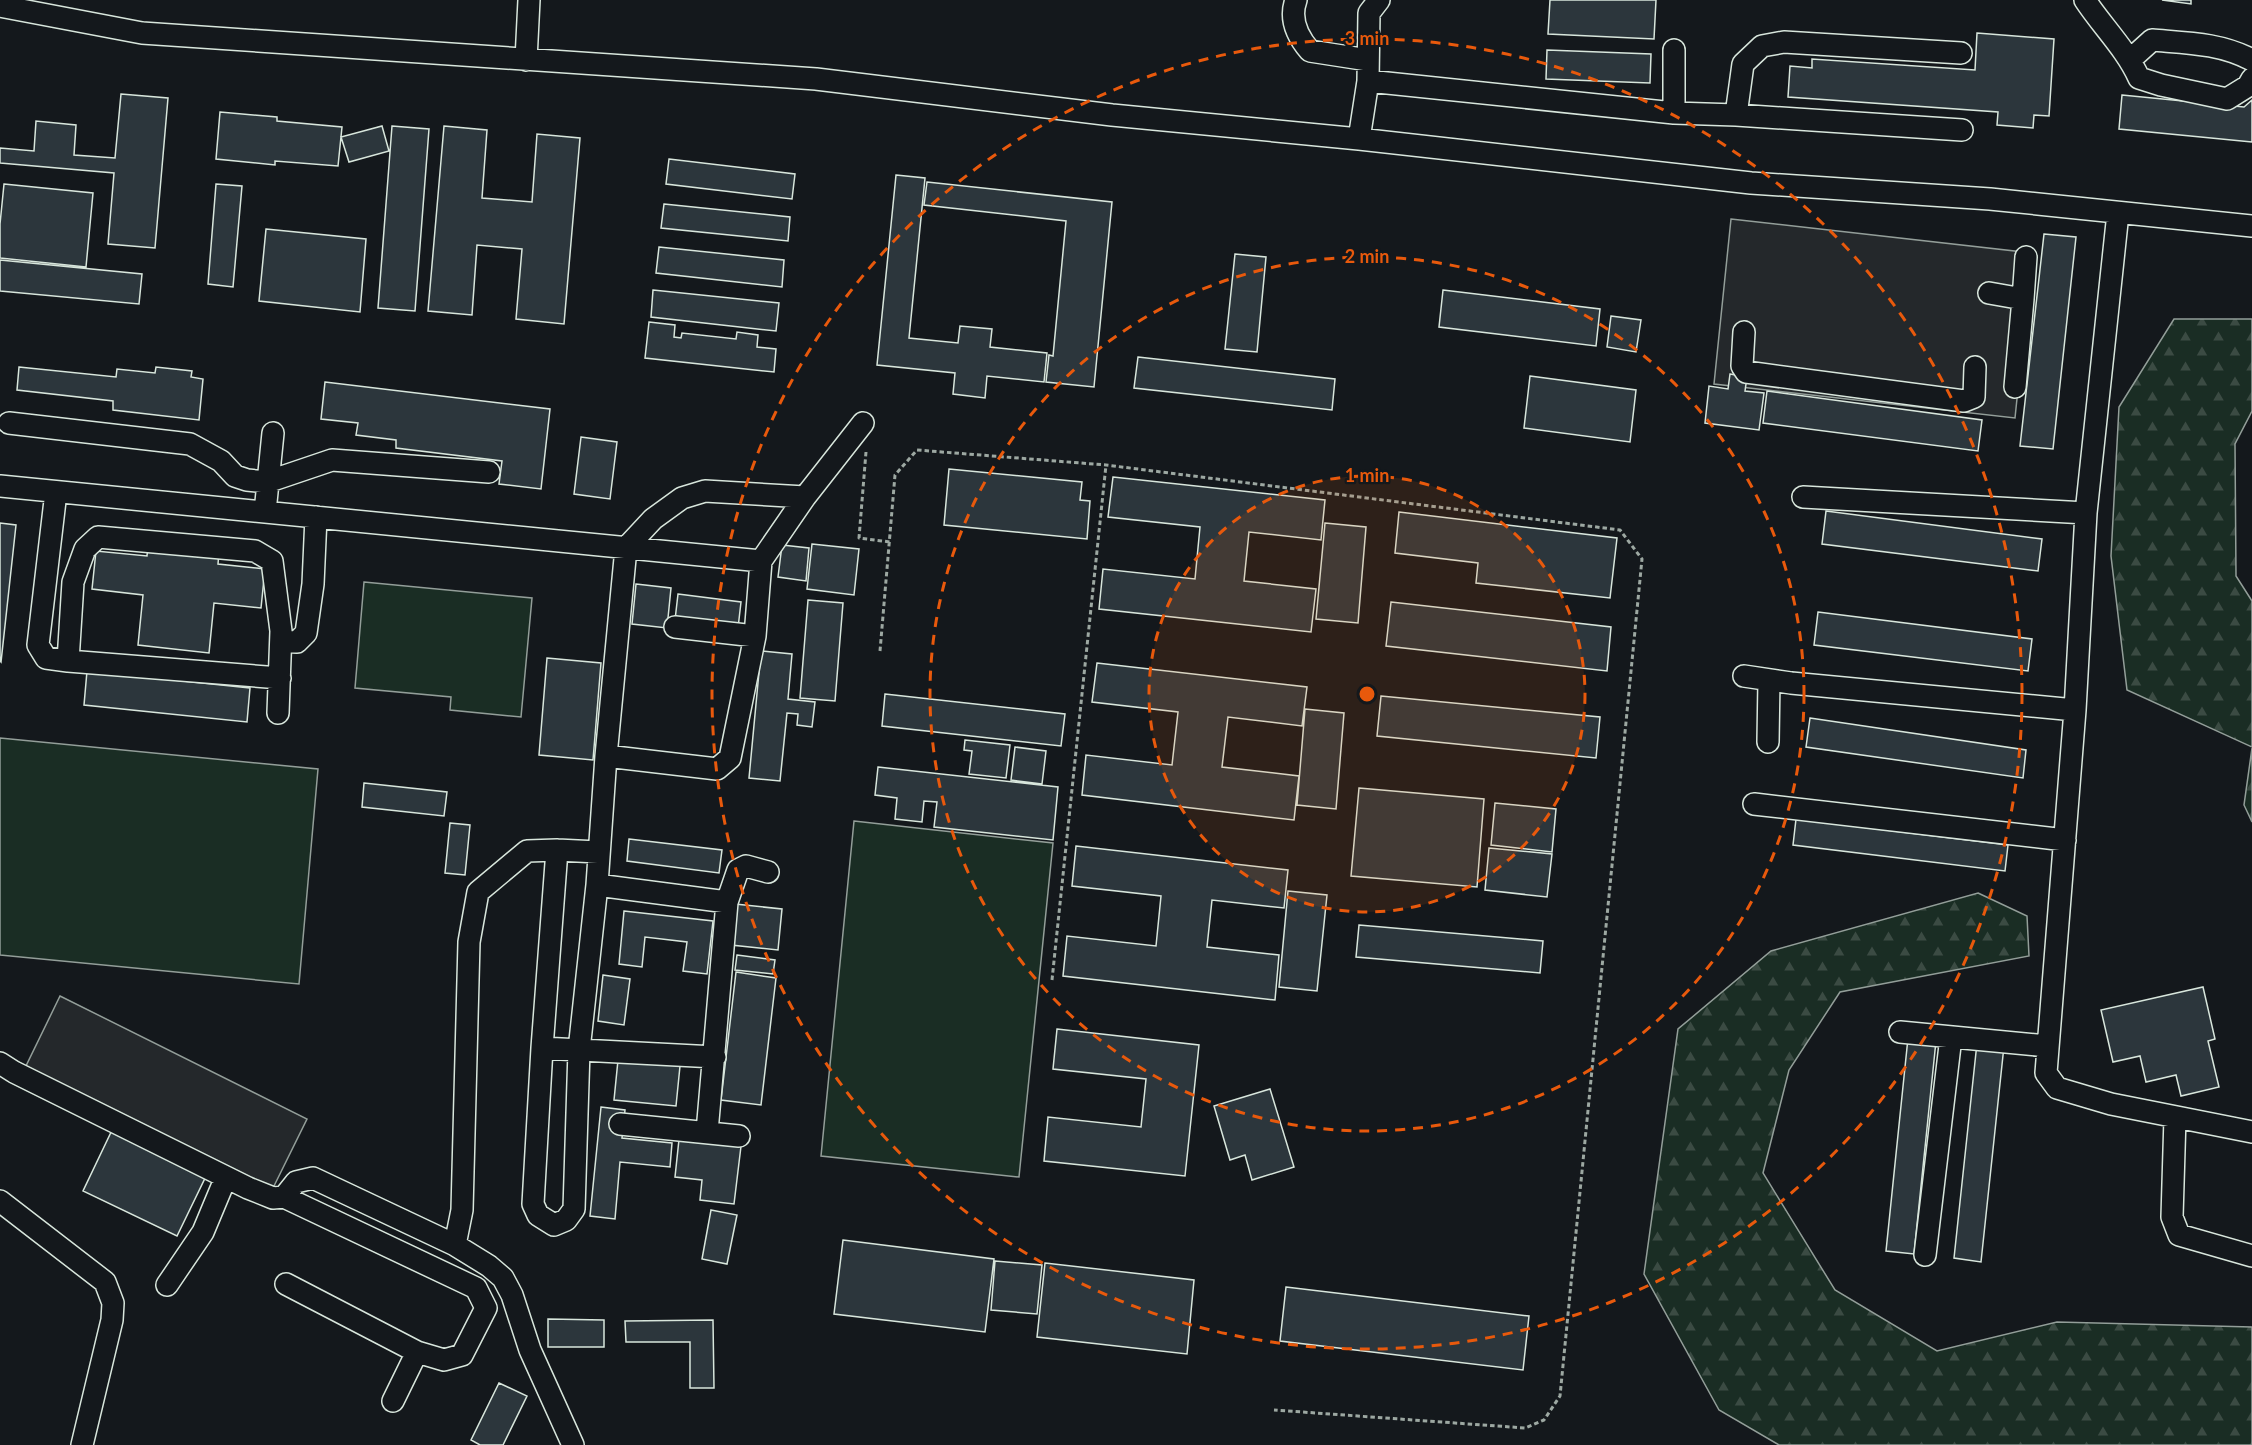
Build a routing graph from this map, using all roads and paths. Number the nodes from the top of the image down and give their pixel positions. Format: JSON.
{"nodes":[{"id":1,"x":529,"y":0,"type":"edge"},
{"id":2,"x":1296,"y":0,"type":"edge"},
{"id":3,"x":2085,"y":0,"type":"edge"},
{"id":4,"x":1369,"y":4,"type":"edge"},
{"id":5,"x":0,"y":6,"type":"edge"},
{"id":6,"x":1674,"y":50,"type":"dead end"},
{"id":7,"x":1961,"y":52,"type":"dead end"},
{"id":8,"x":2131,"y":59,"type":"junction"},
{"id":9,"x":526,"y":60,"type":"junction"},
{"id":10,"x":2252,"y":60,"type":"edge"},
{"id":11,"x":1368,"y":70,"type":"junction"},
{"id":12,"x":2252,"y":80,"type":"edge"},
{"id":13,"x":1674,"y":113,"type":"junction"},
{"id":14,"x":1736,"y":114,"type":"junction"},
{"id":15,"x":1962,"y":130,"type":"dead end"},
{"id":16,"x":1359,"y":140,"type":"junction"},
{"id":17,"x":2118,"y":213,"type":"junction"},
{"id":18,"x":2252,"y":226,"type":"edge"},
{"id":19,"x":2026,"y":256,"type":"dead end"},
{"id":20,"x":1989,"y":293,"type":"dead end"},
{"id":21,"x":2023,"y":299,"type":"junction"},
{"id":22,"x":1744,"y":333,"type":"dead end"},
{"id":23,"x":1975,"y":367,"type":"dead end"},
{"id":24,"x":2015,"y":387,"type":"dead end"},
{"id":25,"x":9,"y":423,"type":"dead end"},
{"id":26,"x":863,"y":423,"type":"joint"},
{"id":27,"x":273,"y":433,"type":"dead end"},
{"id":28,"x":1106,"y":465,"type":"junction"},
{"id":29,"x":489,"y":472,"type":"dead end"},
{"id":30,"x":267,"y":482,"type":"junction"},
{"id":31,"x":0,"y":486,"type":"edge"},
{"id":32,"x":56,"y":492,"type":"junction"},
{"id":33,"x":805,"y":497,"type":"junction"},
{"id":34,"x":1803,"y":497,"type":"dead end"},
{"id":35,"x":265,"y":512,"type":"junction"},
{"id":36,"x":2086,"y":513,"type":"junction"},
{"id":37,"x":316,"y":517,"type":"junction"},
{"id":38,"x":890,"y":542,"type":"junction"},
{"id":39,"x":626,"y":548,"type":"junction"},
{"id":40,"x":760,"y":561,"type":"junction"},
{"id":41,"x":675,"y":627,"type":"dead end"},
{"id":42,"x":755,"y":636,"type":"junction"},
{"id":43,"x":281,"y":641,"type":"junction"},
{"id":44,"x":880,"y":651,"type":"dead end"},
{"id":45,"x":68,"y":661,"type":"junction"},
{"id":46,"x":1744,"y":676,"type":"dead end"},
{"id":47,"x":279,"y":678,"type":"junction"},
{"id":48,"x":1769,"y":680,"type":"junction"},
{"id":49,"x":2075,"y":710,"type":"junction"},
{"id":50,"x":278,"y":713,"type":"dead end"},
{"id":51,"x":1768,"y":742,"type":"dead end"},
{"id":52,"x":606,"y":756,"type":"junction"},
{"id":53,"x":1754,"y":804,"type":"dead end"},
{"id":54,"x":2065,"y":840,"type":"junction"},
{"id":55,"x":557,"y":849,"type":"junction"},
{"id":56,"x":598,"y":852,"type":"junction"},
{"id":57,"x":768,"y":872,"type":"dead end"},
{"id":58,"x":597,"y":885,"type":"junction"},
{"id":59,"x":727,"y":902,"type":"junction"},
{"id":60,"x":1052,"y":980,"type":"dead end"},
{"id":61,"x":1900,"y":1032,"type":"dead end"},
{"id":62,"x":1951,"y":1037,"type":"junction"},
{"id":63,"x":2047,"y":1046,"type":"junction"},
{"id":64,"x":542,"y":1048,"type":"junction"},
{"id":65,"x":579,"y":1050,"type":"junction"},
{"id":66,"x":714,"y":1057,"type":"junction"},
{"id":67,"x":0,"y":1063,"type":"edge"},
{"id":68,"x":2175,"y":1117,"type":"junction"},
{"id":69,"x":620,"y":1124,"type":"dead end"},
{"id":70,"x":707,"y":1132,"type":"junction"},
{"id":71,"x":2252,"y":1132,"type":"edge"},
{"id":72,"x":739,"y":1136,"type":"dead end"},
{"id":73,"x":226,"y":1177,"type":"junction"},
{"id":74,"x":284,"y":1197,"type":"junction"},
{"id":75,"x":0,"y":1201,"type":"edge"},
{"id":76,"x":455,"y":1245,"type":"junction"},
{"id":77,"x":1925,"y":1255,"type":"dead end"},
{"id":78,"x":2252,"y":1256,"type":"edge"},
{"id":79,"x":286,"y":1284,"type":"dead end"},
{"id":80,"x":167,"y":1285,"type":"dead end"},
{"id":81,"x":417,"y":1352,"type":"junction"},
{"id":82,"x":393,"y":1401,"type":"dead end"},
{"id":83,"x":1274,"y":1410,"type":"dead end"},
{"id":84,"x":82,"y":1445,"type":"edge"},
{"id":85,"x":573,"y":1445,"type":"edge"}],
"edges":[{"from":1,"to":9,"type":"lane"},
{"from":2,"to":11,"type":"lane"},
{"from":3,"to":8,"type":"lane"},
{"from":4,"to":11,"type":"lane"},
{"from":5,"to":9,"type":"lane"},
{"from":6,"to":13,"type":"lane"},
{"from":7,"to":14,"type":"lane"},
{"from":8,"to":10,"type":"lane"},
{"from":8,"to":12,"type":"lane"},
{"from":9,"to":16,"type":"lane"},
{"from":11,"to":13,"type":"lane"},
{"from":11,"to":16,"type":"lane"},
{"from":13,"to":14,"type":"lane"},
{"from":14,"to":15,"type":"lane"},
{"from":16,"to":17,"type":"lane"},
{"from":17,"to":18,"type":"lane"},
{"from":17,"to":36,"type":"lane"},
{"from":19,"to":21,"type":"lane"},
{"from":20,"to":21,"type":"lane"},
{"from":21,"to":24,"type":"lane"},
{"from":22,"to":23,"type":"lane"},
{"from":25,"to":30,"type":"lane"},
{"from":26,"to":33,"type":"lane"},
{"from":26,"to":38,"type":"path"},
{"from":27,"to":30,"type":"lane"},
{"from":28,"to":38,"type":"path"},
{"from":28,"to":60,"type":"path"},
{"from":28,"to":83,"type":"path"},
{"from":29,"to":30,"type":"lane"},
{"from":30,"to":35,"type":"lane"},
{"from":31,"to":32,"type":"lane"},
{"from":32,"to":35,"type":"lane"},
{"from":32,"to":45,"type":"lane"},
{"from":33,"to":39,"type":"lane"},
{"from":33,"to":40,"type":"lane"},
{"from":34,"to":36,"type":"lane"},
{"from":35,"to":37,"type":"lane"},
{"from":36,"to":49,"type":"lane"},
{"from":37,"to":39,"type":"lane"},
{"from":37,"to":43,"type":"lane"},
{"from":38,"to":44,"type":"path"},
{"from":39,"to":40,"type":"lane"},
{"from":39,"to":52,"type":"lane"},
{"from":40,"to":42,"type":"lane"},
{"from":41,"to":42,"type":"lane"},
{"from":42,"to":52,"type":"lane"},
{"from":43,"to":45,"type":"lane"},
{"from":43,"to":47,"type":"lane"},
{"from":45,"to":47,"type":"lane"},
{"from":46,"to":48,"type":"lane"},
{"from":47,"to":50,"type":"lane"},
{"from":48,"to":49,"type":"lane"},
{"from":48,"to":51,"type":"lane"},
{"from":49,"to":54,"type":"lane"},
{"from":52,"to":56,"type":"lane"},
{"from":53,"to":54,"type":"lane"},
{"from":54,"to":63,"type":"lane"},
{"from":55,"to":56,"type":"lane"},
{"from":55,"to":64,"type":"lane"},
{"from":55,"to":76,"type":"lane"},
{"from":56,"to":58,"type":"lane"},
{"from":57,"to":59,"type":"lane"},
{"from":58,"to":59,"type":"lane"},
{"from":58,"to":65,"type":"lane"},
{"from":59,"to":66,"type":"lane"},
{"from":61,"to":62,"type":"lane"},
{"from":62,"to":63,"type":"lane"},
{"from":62,"to":77,"type":"lane"},
{"from":63,"to":68,"type":"lane"},
{"from":64,"to":65,"type":"lane"},
{"from":64,"to":65,"type":"lane"},
{"from":65,"to":66,"type":"lane"},
{"from":66,"to":70,"type":"lane"},
{"from":67,"to":73,"type":"lane"},
{"from":68,"to":71,"type":"lane"},
{"from":68,"to":78,"type":"lane"},
{"from":69,"to":70,"type":"lane"},
{"from":70,"to":72,"type":"lane"},
{"from":73,"to":74,"type":"lane"},
{"from":73,"to":80,"type":"lane"},
{"from":74,"to":76,"type":"lane"},
{"from":74,"to":81,"type":"lane"},
{"from":75,"to":84,"type":"lane"},
{"from":76,"to":85,"type":"lane"},
{"from":79,"to":81,"type":"lane"},
{"from":81,"to":82,"type":"lane"}]}
